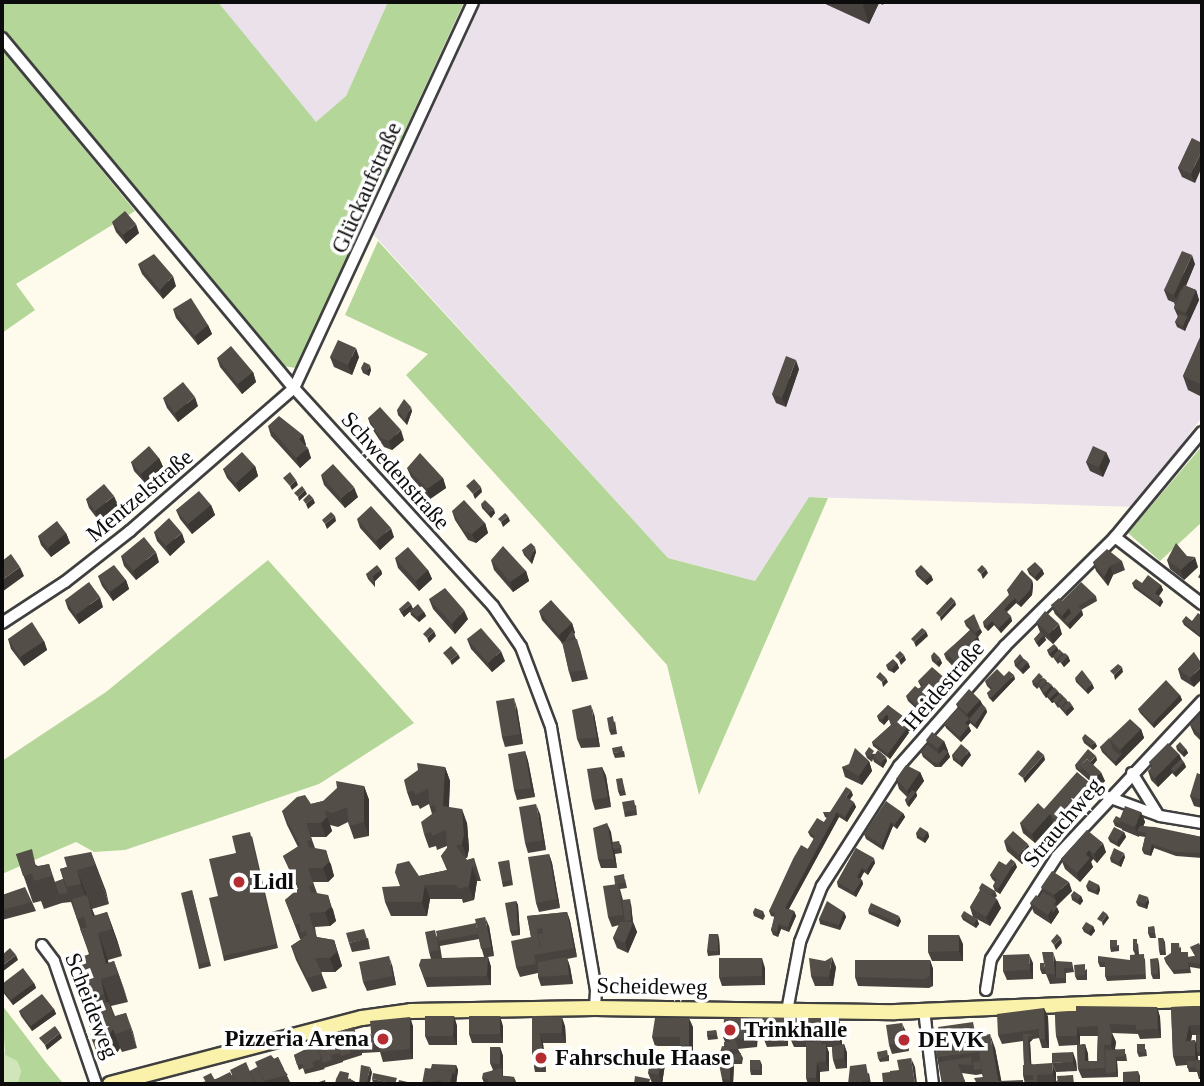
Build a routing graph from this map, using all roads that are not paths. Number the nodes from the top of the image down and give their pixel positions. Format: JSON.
{"nodes":[{"id":1,"x":473,"y":2,"type":"edge"},
{"id":2,"x":2,"y":38,"type":"edge"},
{"id":3,"x":294,"y":388,"type":"junction"},
{"id":4,"x":1202,"y":432,"type":"edge"},
{"id":5,"x":1115,"y":537,"type":"junction"},
{"id":6,"x":1202,"y":604,"type":"edge"},
{"id":7,"x":2,"y":623,"type":"edge"},
{"id":8,"x":1202,"y":701,"type":"edge"},
{"id":9,"x":1132,"y":773,"type":"junction"},
{"id":10,"x":1108,"y":797,"type":"junction"},
{"id":11,"x":1160,"y":816,"type":"junction"},
{"id":12,"x":1202,"y":823,"type":"edge"},
{"id":13,"x":42,"y":945,"type":"dead end"},
{"id":14,"x":986,"y":990,"type":"dead end"},
{"id":15,"x":1202,"y":999,"type":"edge"},
{"id":16,"x":595,"y":1008,"type":"junction"},
{"id":17,"x":924,"y":1010,"type":"junction"},
{"id":18,"x":787,"y":1011,"type":"junction"},
{"id":19,"x":96,"y":1084,"type":"edge"},
{"id":20,"x":110,"y":1084,"type":"edge"},
{"id":21,"x":933,"y":1084,"type":"edge"}],
"edges":[{"from":1,"to":3,"type":"street","name":"Glückaufstraße"},
{"from":2,"to":3,"type":"street","name":"Schwedenstraße"},
{"from":3,"to":7,"type":"street","name":"Mentzelstraße"},
{"from":3,"to":16,"type":"street","name":"Schwedenstraße"},
{"from":4,"to":5,"type":"street","name":"Heidestraße"},
{"from":5,"to":6,"type":"street"},
{"from":5,"to":18,"type":"street","name":"Heidestraße"},
{"from":8,"to":9,"type":"street","name":"Strauchweg"},
{"from":9,"to":10,"type":"street","name":"Strauchweg"},
{"from":9,"to":11,"type":"street"},
{"from":10,"to":11,"type":"street"},
{"from":10,"to":14,"type":"street","name":"Strauchweg"},
{"from":11,"to":12,"type":"street"},
{"from":13,"to":19,"type":"street","name":"Scheideweg"},
{"from":15,"to":17,"type":"street","name":"Scheideweg"},
{"from":16,"to":18,"type":"street","name":"Scheideweg"},
{"from":16,"to":20,"type":"street","name":"Scheideweg"},
{"from":17,"to":18,"type":"street","name":"Scheideweg"},
{"from":17,"to":21,"type":"street"}]}
